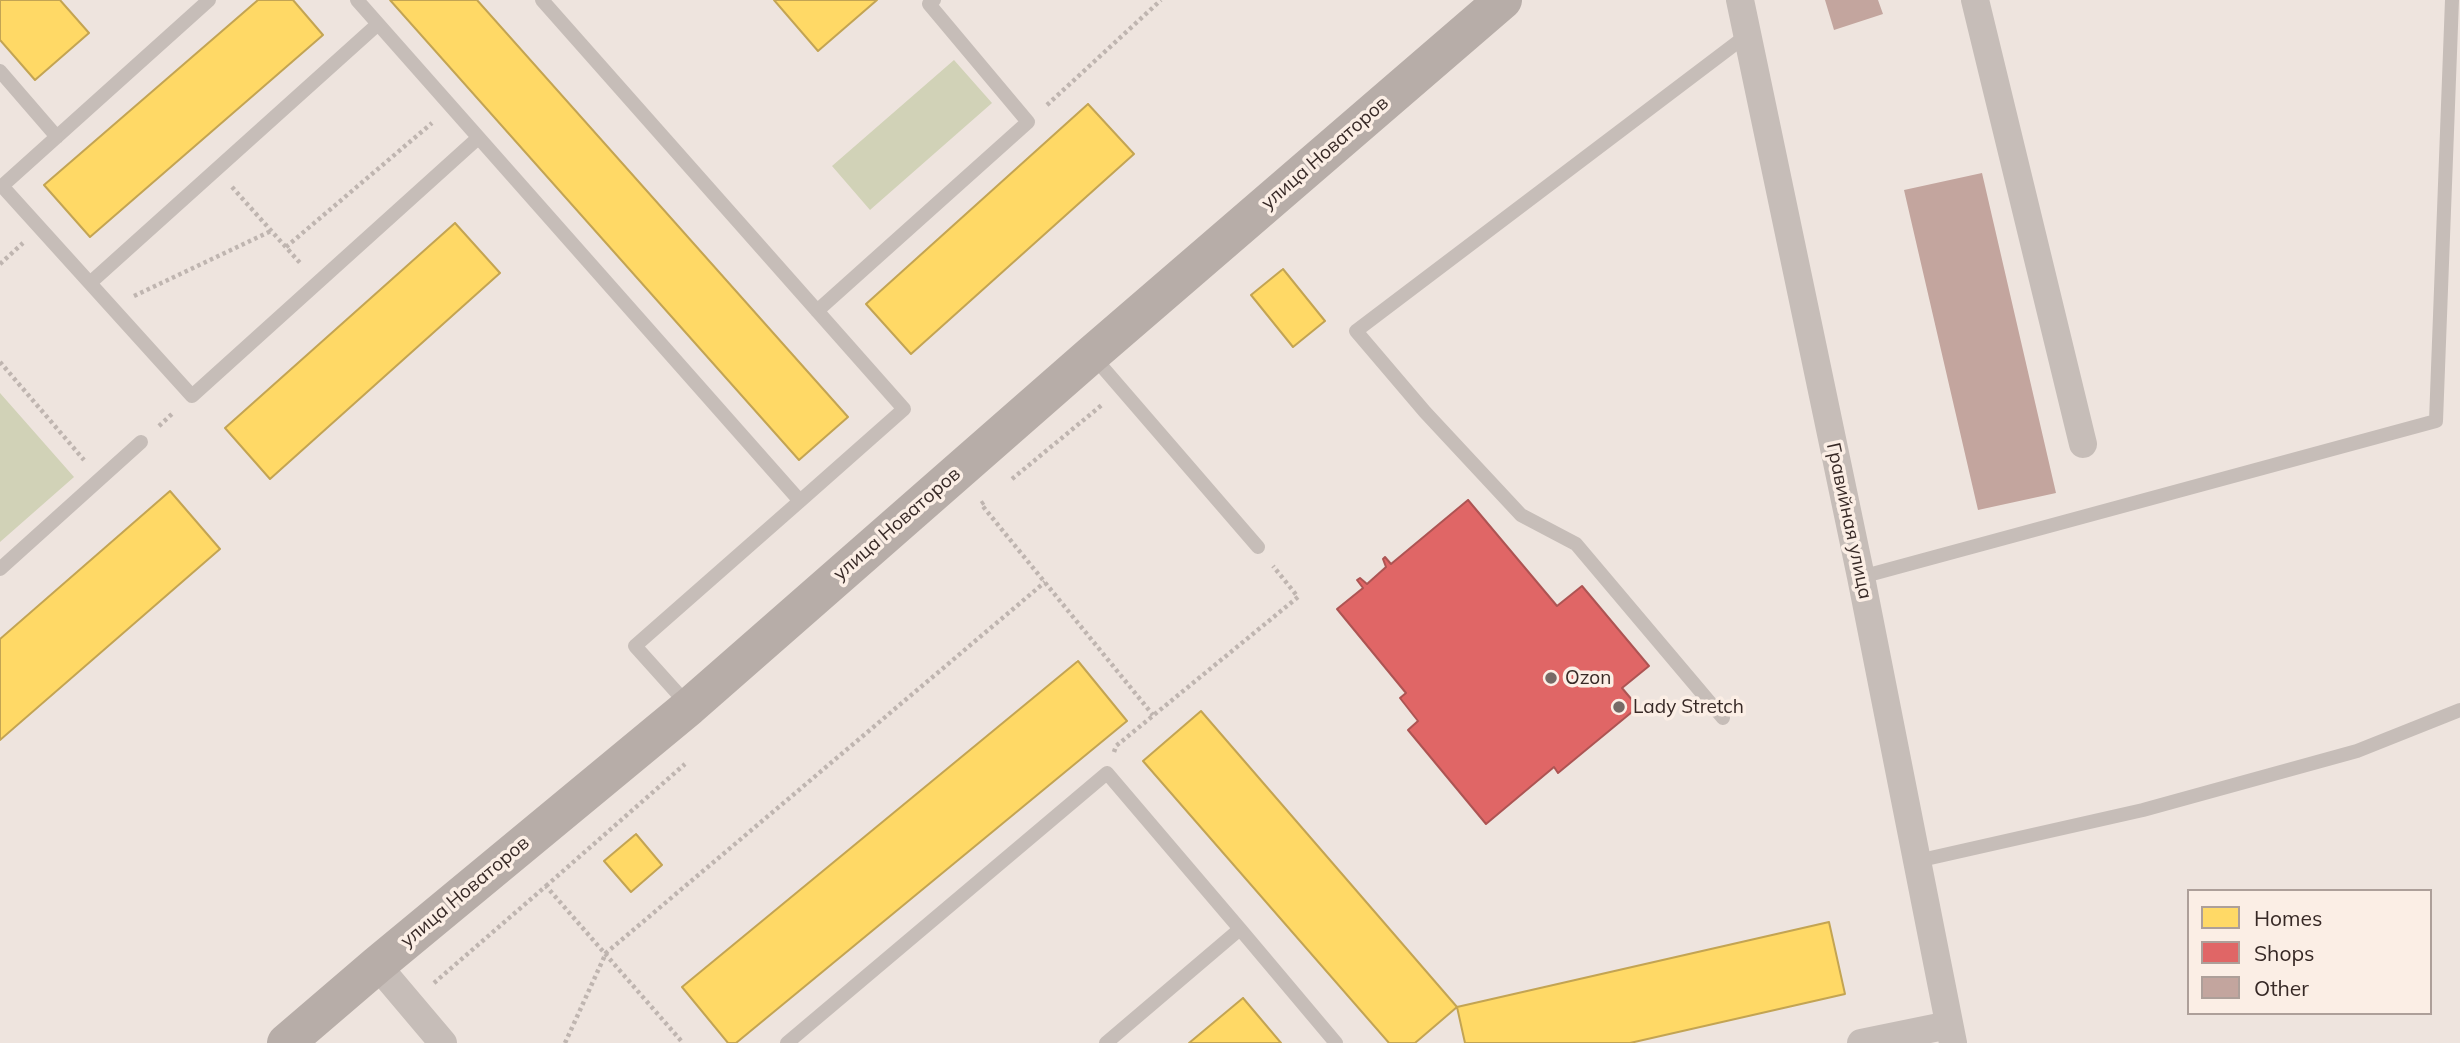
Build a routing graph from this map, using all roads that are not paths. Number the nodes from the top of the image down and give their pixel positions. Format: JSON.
{"nodes":[{"id":1,"x":209,"y":0,"type":"edge"},
{"id":2,"x":356,"y":0,"type":"edge"},
{"id":3,"x":542,"y":0,"type":"edge"},
{"id":4,"x":934,"y":0,"type":"edge"},
{"id":5,"x":1503,"y":0,"type":"edge"},
{"id":6,"x":1740,"y":0,"type":"edge"},
{"id":7,"x":1975,"y":0,"type":"edge"},
{"id":8,"x":2452,"y":0,"type":"edge"},
{"id":9,"x":378,"y":24,"type":"junction"},
{"id":10,"x":1747,"y":35,"type":"junction"},
{"id":11,"x":0,"y":71,"type":"edge"},
{"id":12,"x":57,"y":137,"type":"junction"},
{"id":13,"x":478,"y":138,"type":"junction"},
{"id":14,"x":90,"y":283,"type":"junction"},
{"id":15,"x":817,"y":311,"type":"junction"},
{"id":16,"x":1091,"y":355,"type":"junction"},
{"id":17,"x":141,"y":442,"type":"road end"},
{"id":18,"x":2083,"y":444,"type":"dead end"},
{"id":19,"x":800,"y":501,"type":"junction"},
{"id":20,"x":1258,"y":547,"type":"road end"},
{"id":21,"x":0,"y":569,"type":"edge"},
{"id":22,"x":1861,"y":577,"type":"junction"},
{"id":23,"x":689,"y":706,"type":"junction"},
{"id":24,"x":2460,"y":710,"type":"edge"},
{"id":25,"x":1723,"y":718,"type":"dead end"},
{"id":26,"x":1917,"y":861,"type":"junction"},
{"id":27,"x":1240,"y":929,"type":"junction"},
{"id":28,"x":377,"y":965,"type":"junction"},
{"id":29,"x":1951,"y":1034,"type":"edge"},
{"id":30,"x":286,"y":1043,"type":"edge"},
{"id":31,"x":443,"y":1043,"type":"edge"},
{"id":32,"x":787,"y":1043,"type":"edge"},
{"id":33,"x":1106,"y":1043,"type":"edge"},
{"id":34,"x":1336,"y":1043,"type":"edge"},
{"id":35,"x":1861,"y":1043,"type":"edge"}],
"edges":[{"from":1,"to":12,"type":"lane"},
{"from":2,"to":9,"type":"lane"},
{"from":3,"to":15,"type":"lane"},
{"from":4,"to":15,"type":"lane"},
{"from":5,"to":16,"type":"main road","name":"улица Новаторов"},
{"from":6,"to":10,"type":"street","name":"Гравийная улица"},
{"from":7,"to":18,"type":"street"},
{"from":8,"to":22,"type":"lane"},
{"from":9,"to":13,"type":"lane"},
{"from":9,"to":14,"type":"lane"},
{"from":10,"to":22,"type":"street","name":"Гравийная улица"},
{"from":10,"to":25,"type":"lane"},
{"from":11,"to":12,"type":"lane"},
{"from":12,"to":14,"type":"lane"},
{"from":13,"to":14,"type":"lane"},
{"from":13,"to":19,"type":"lane"},
{"from":15,"to":19,"type":"lane"},
{"from":16,"to":20,"type":"lane"},
{"from":16,"to":23,"type":"main road","name":"улица Новаторов"},
{"from":17,"to":21,"type":"lane"},
{"from":19,"to":23,"type":"lane"},
{"from":22,"to":26,"type":"street","name":"Гравийная улица"},
{"from":23,"to":28,"type":"main road","name":"улица Новаторов"},
{"from":24,"to":26,"type":"lane"},
{"from":26,"to":29,"type":"street","name":"Гравийная улица"},
{"from":27,"to":32,"type":"lane"},
{"from":27,"to":33,"type":"lane"},
{"from":27,"to":34,"type":"lane"},
{"from":28,"to":30,"type":"main road","name":"улица Новаторов"},
{"from":28,"to":31,"type":"street"},
{"from":29,"to":35,"type":"street"}]}
